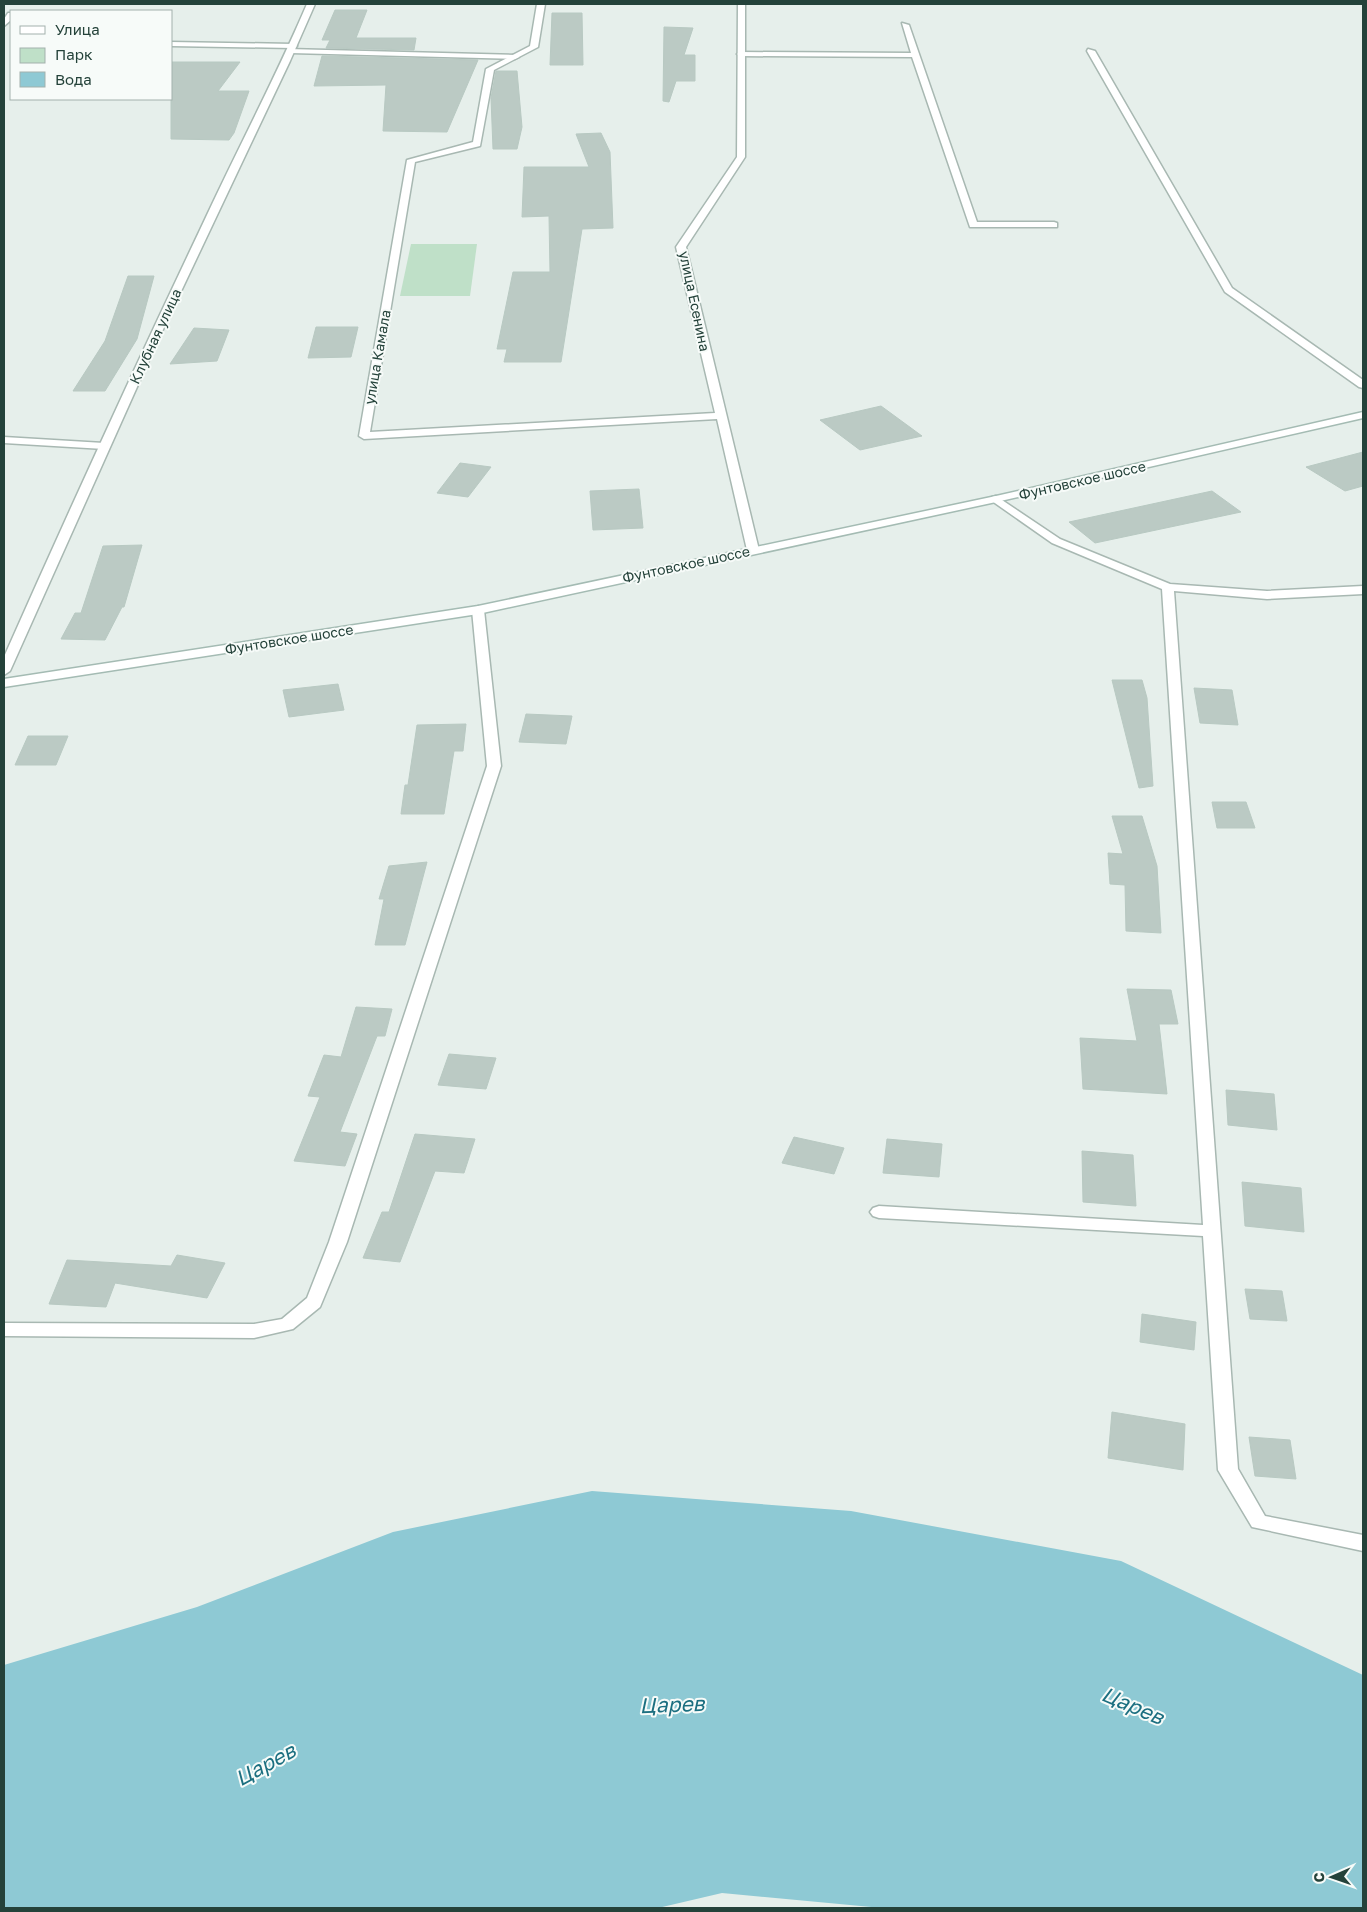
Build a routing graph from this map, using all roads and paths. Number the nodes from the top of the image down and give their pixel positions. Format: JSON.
{"nodes":[{"id":1,"x":311,"y":4,"type":"edge"},
{"id":2,"x":542,"y":4,"type":"edge"},
{"id":3,"x":742,"y":4,"type":"edge"},
{"id":4,"x":905,"y":25,"type":"dead end"},
{"id":5,"x":172,"y":44,"type":"edge"},
{"id":6,"x":292,"y":49,"type":"junction"},
{"id":7,"x":1091,"y":50,"type":"dead end"},
{"id":8,"x":741,"y":54,"type":"junction"},
{"id":9,"x":915,"y":55,"type":"junction"},
{"id":10,"x":516,"y":56,"type":"junction"},
{"id":11,"x":1054,"y":225,"type":"dead end"},
{"id":12,"x":1363,"y":385,"type":"edge"},
{"id":13,"x":1363,"y":415,"type":"edge"},
{"id":14,"x":722,"y":416,"type":"junction"},
{"id":15,"x":4,"y":440,"type":"edge"},
{"id":16,"x":104,"y":446,"type":"junction"},
{"id":17,"x":996,"y":499,"type":"junction"},
{"id":18,"x":753,"y":550,"type":"junction"},
{"id":19,"x":1168,"y":587,"type":"junction"},
{"id":20,"x":1363,"y":590,"type":"edge"},
{"id":21,"x":478,"y":610,"type":"junction"},
{"id":22,"x":4,"y":671,"type":"edge"},
{"id":23,"x":4,"y":683,"type":"edge"},
{"id":24,"x":878,"y":1212,"type":"dead end"},
{"id":25,"x":1212,"y":1231,"type":"junction"},
{"id":26,"x":4,"y":1330,"type":"edge"},
{"id":27,"x":1363,"y":1542,"type":"edge"}],
"edges":[{"from":1,"to":6,"type":"street","name":"Клубная улица"},
{"from":2,"to":10,"type":"street","name":"улица Камала"},
{"from":3,"to":8,"type":"street","name":"улица Есенина"},
{"from":4,"to":9,"type":"street"},
{"from":5,"to":6,"type":"street"},
{"from":6,"to":10,"type":"street"},
{"from":6,"to":16,"type":"street","name":"Клубная улица"},
{"from":7,"to":12,"type":"street"},
{"from":8,"to":9,"type":"street"},
{"from":8,"to":14,"type":"street","name":"улица Есенина"},
{"from":9,"to":11,"type":"street"},
{"from":10,"to":14,"type":"street","name":"улица Камала"},
{"from":13,"to":17,"type":"street","name":"Фунтовское шоссе"},
{"from":14,"to":18,"type":"street","name":"улица Есенина"},
{"from":15,"to":16,"type":"street"},
{"from":16,"to":22,"type":"street","name":"Клубная улица"},
{"from":17,"to":18,"type":"street","name":"Фунтовское шоссе"},
{"from":17,"to":19,"type":"street"},
{"from":18,"to":21,"type":"street","name":"Фунтовское шоссе"},
{"from":19,"to":20,"type":"street"},
{"from":19,"to":25,"type":"street"},
{"from":21,"to":23,"type":"street","name":"Фунтовское шоссе"},
{"from":21,"to":26,"type":"street"},
{"from":24,"to":25,"type":"street"},
{"from":25,"to":27,"type":"street"}]}
